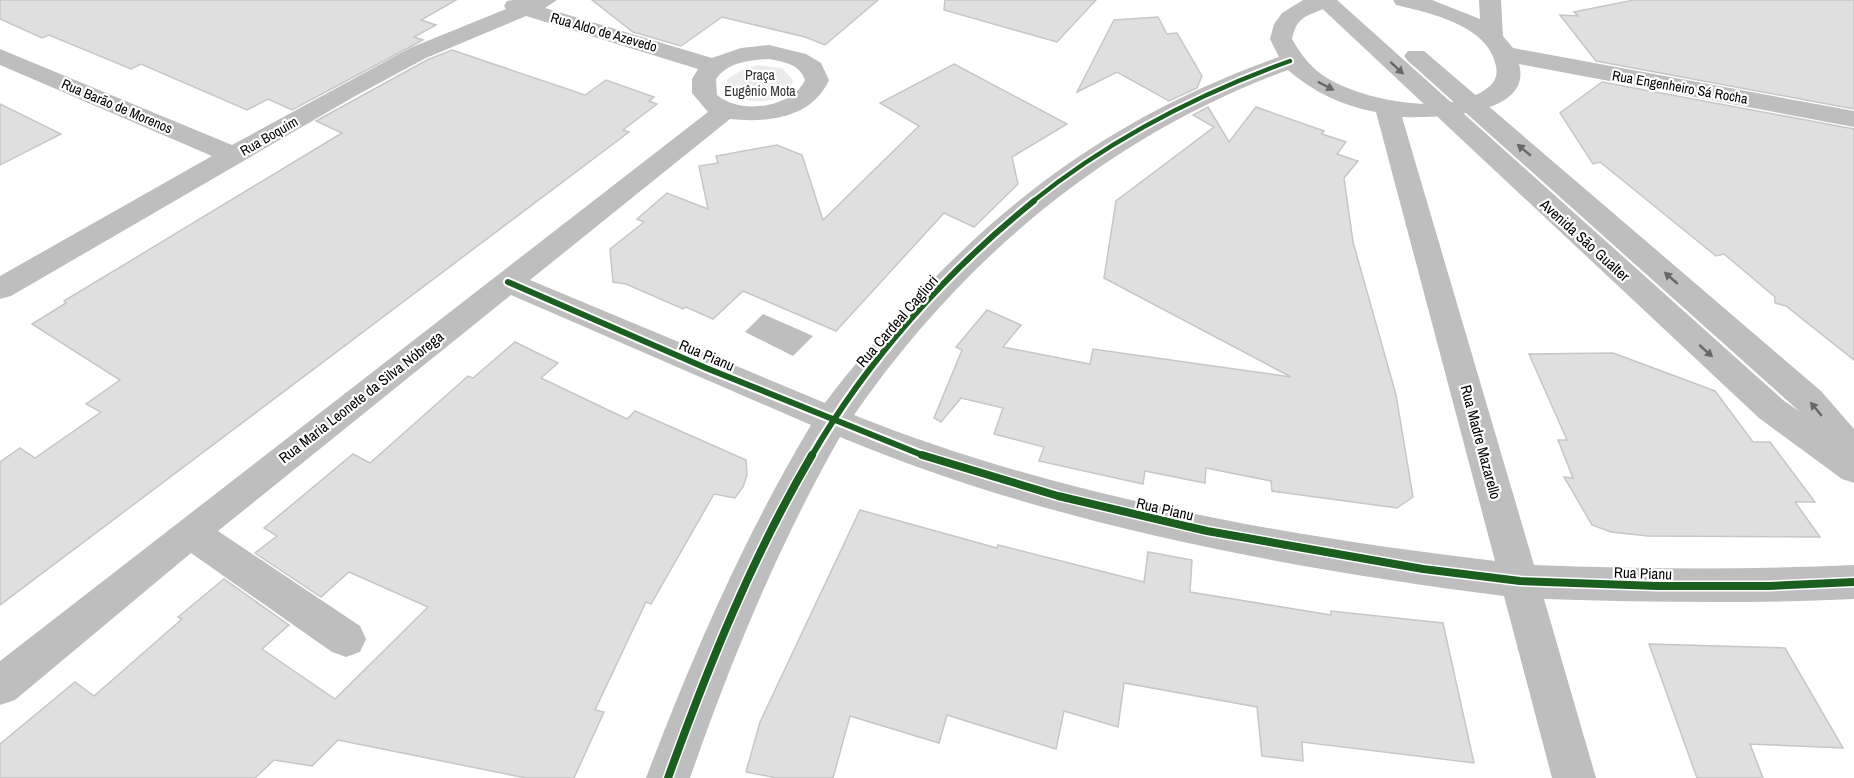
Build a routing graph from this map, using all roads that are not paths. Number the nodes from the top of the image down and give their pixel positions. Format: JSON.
{"nodes":[{"id":1,"x":494,"y":0,"type":"edge"},
{"id":2,"x":1323,"y":0,"type":"edge"},
{"id":3,"x":1351,"y":0,"type":"edge"},
{"id":4,"x":1404,"y":0,"type":"edge"},
{"id":5,"x":1473,"y":0,"type":"edge"},
{"id":6,"x":1490,"y":0,"type":"edge"},
{"id":7,"x":536,"y":5,"type":"edge"},
{"id":8,"x":1437,"y":8,"type":"junction"},
{"id":9,"x":1499,"y":46,"type":"junction"},
{"id":10,"x":0,"y":56,"type":"edge"},
{"id":11,"x":1290,"y":60,"type":"junction"},
{"id":12,"x":715,"y":66,"type":"junction"},
{"id":13,"x":1472,"y":105,"type":"junction"},
{"id":14,"x":1387,"y":107,"type":"junction"},
{"id":15,"x":1442,"y":110,"type":"junction"},
{"id":16,"x":725,"y":111,"type":"junction"},
{"id":17,"x":1854,"y":119,"type":"edge"},
{"id":18,"x":234,"y":156,"type":"junction"},
{"id":19,"x":508,"y":282,"type":"junction"},
{"id":20,"x":0,"y":289,"type":"edge"},
{"id":21,"x":832,"y":421,"type":"junction"},
{"id":22,"x":1854,"y":453,"type":"edge"},
{"id":23,"x":1854,"y":469,"type":"edge"},
{"id":24,"x":190,"y":532,"type":"junction"},
{"id":25,"x":1520,"y":581,"type":"junction"},
{"id":26,"x":1854,"y":582,"type":"edge"},
{"id":27,"x":346,"y":639,"type":"dead end"},
{"id":28,"x":0,"y":686,"type":"edge"},
{"id":29,"x":668,"y":778,"type":"edge"},
{"id":30,"x":1574,"y":778,"type":"edge"}],
"edges":[{"from":1,"to":7,"type":"street","name":"Rua Aldo de Azevedo"},
{"from":2,"to":11,"type":"street"},
{"from":2,"to":15,"type":"street","name":"Avenida São Gualter","one_way":true},
{"from":3,"to":13,"type":"street","name":"Avenida São Gualter"},
{"from":4,"to":8,"type":"street"},
{"from":5,"to":8,"type":"street"},
{"from":6,"to":9,"type":"street"},
{"from":7,"to":12,"type":"street","name":"Rua Aldo de Azevedo"},
{"from":7,"to":18,"type":"street","name":"Rua Boquim"},
{"from":8,"to":9,"type":"street"},
{"from":9,"to":13,"type":"street"},
{"from":9,"to":17,"type":"street","name":"Rua Engenheiro Sá Rocha"},
{"from":10,"to":18,"type":"street","name":"Rua Barão de Morenos"},
{"from":11,"to":14,"type":"street","one_way":true},
{"from":11,"to":21,"type":"street","name":"Rua Cardeal Cagliori"},
{"from":12,"to":16,"type":"street"},
{"from":12,"to":16,"type":"street"},
{"from":13,"to":15,"type":"street"},
{"from":22,"to":13,"type":"street","name":"Avenida São Gualter","one_way":true},
{"from":14,"to":15,"type":"street"},
{"from":14,"to":25,"type":"street","name":"Rua Madre Mazarello"},
{"from":15,"to":23,"type":"street","name":"Avenida São Gualter","one_way":true},
{"from":16,"to":19,"type":"street","name":"Rua Maria Leonete da Silva Nóbrega"},
{"from":18,"to":20,"type":"street","name":"Rua Boquim"},
{"from":19,"to":21,"type":"street","name":"Rua Pianu"},
{"from":19,"to":24,"type":"street","name":"Rua Maria Leonete da Silva Nóbrega"},
{"from":21,"to":25,"type":"street","name":"Rua Pianu"},
{"from":21,"to":29,"type":"street","name":"Rua Cardeal Cagliori"},
{"from":24,"to":27,"type":"street"},
{"from":24,"to":28,"type":"street","name":"Rua Maria Leonete da Silva Nóbrega"},
{"from":25,"to":26,"type":"street","name":"Rua Pianu"},
{"from":25,"to":30,"type":"street","name":"Rua Madre Mazarello"}]}
